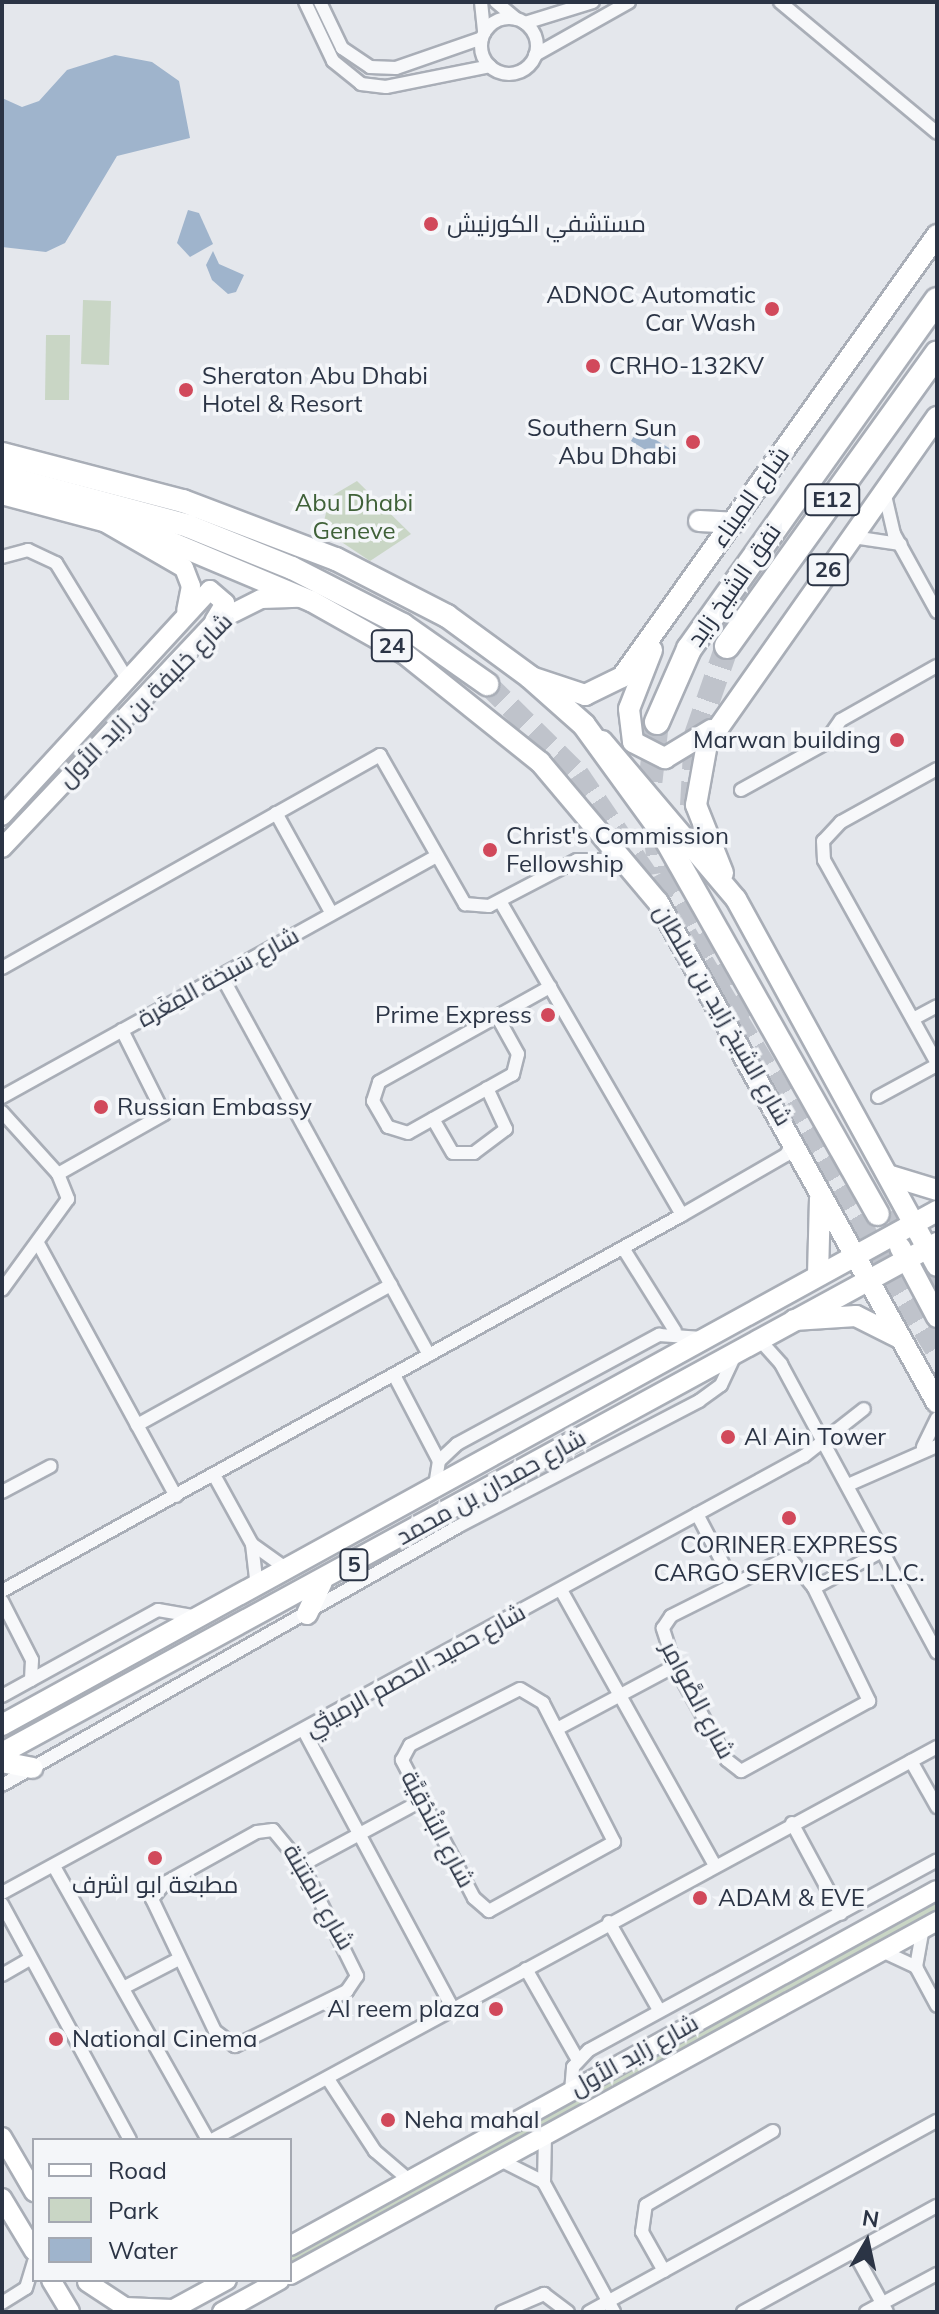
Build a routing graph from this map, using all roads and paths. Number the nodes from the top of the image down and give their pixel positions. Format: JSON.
{"nodes":[{"id":1,"x":305,"y":2,"type":"edge"},
{"id":2,"x":320,"y":2,"type":"edge"},
{"id":3,"x":481,"y":2,"type":"edge"},
{"id":4,"x":496,"y":2,"type":"edge"},
{"id":5,"x":593,"y":2,"type":"edge"},
{"id":6,"x":629,"y":2,"type":"edge"},
{"id":7,"x":780,"y":2,"type":"edge"},
{"id":8,"x":521,"y":21,"type":"junction"},
{"id":9,"x":483,"y":35,"type":"junction"},
{"id":10,"x":535,"y":55,"type":"junction"},
{"id":11,"x":490,"y":66,"type":"junction"},
{"id":12,"x":937,"y":133,"type":"edge"},
{"id":13,"x":937,"y":235,"type":"edge"},
{"id":14,"x":937,"y":300,"type":"edge"},
{"id":15,"x":937,"y":354,"type":"edge"},
{"id":16,"x":937,"y":417,"type":"edge"},
{"id":17,"x":2,"y":443,"type":"edge"},
{"id":18,"x":2,"y":454,"type":"edge"},
{"id":19,"x":78,"y":471,"type":"junction"},
{"id":20,"x":2,"y":476,"type":"edge"},
{"id":21,"x":884,"y":490,"type":"junction"},
{"id":22,"x":2,"y":494,"type":"edge"},
{"id":23,"x":96,"y":516,"type":"junction"},
{"id":24,"x":699,"y":521,"type":"dead end"},
{"id":25,"x":734,"y":523,"type":"junction"},
{"id":26,"x":852,"y":537,"type":"junction"},
{"id":27,"x":900,"y":544,"type":"junction"},
{"id":28,"x":2,"y":557,"type":"edge"},
{"id":29,"x":931,"y":586,"type":"edge"},
{"id":30,"x":311,"y":601,"type":"junction"},
{"id":31,"x":671,"y":606,"type":"junction"},
{"id":32,"x":937,"y":612,"type":"edge"},
{"id":33,"x":185,"y":618,"type":"junction"},
{"id":34,"x":206,"y":632,"type":"junction"},
{"id":35,"x":727,"y":646,"type":"tunnel mouth"},
{"id":36,"x":937,"y":666,"type":"edge"},
{"id":37,"x":530,"y":677,"type":"junction"},
{"id":38,"x":127,"y":679,"type":"junction"},
{"id":39,"x":487,"y":684,"type":"tunnel mouth"},
{"id":40,"x":657,"y":722,"type":"tunnel mouth"},
{"id":41,"x":720,"y":723,"type":"junction"},
{"id":42,"x":584,"y":725,"type":"junction"},
{"id":43,"x":937,"y":769,"type":"edge"},
{"id":44,"x":741,"y":790,"type":"dead end"},
{"id":45,"x":276,"y":813,"type":"junction"},
{"id":46,"x":2,"y":816,"type":"edge"},
{"id":47,"x":2,"y":848,"type":"edge"},
{"id":48,"x":432,"y":853,"type":"junction"},
{"id":49,"x":631,"y":862,"type":"junction"},
{"id":50,"x":736,"y":899,"type":"junction"},
{"id":51,"x":500,"y":901,"type":"junction"},
{"id":52,"x":332,"y":914,"type":"junction"},
{"id":53,"x":2,"y":968,"type":"edge"},
{"id":54,"x":221,"y":975,"type":"junction"},
{"id":55,"x":550,"y":987,"type":"junction"},
{"id":56,"x":937,"y":1006,"type":"edge"},
{"id":57,"x":498,"y":1018,"type":"junction"},
{"id":58,"x":913,"y":1019,"type":"junction"},
{"id":59,"x":122,"y":1030,"type":"junction"},
{"id":60,"x":937,"y":1064,"type":"edge"},
{"id":61,"x":487,"y":1088,"type":"junction"},
{"id":62,"x":2,"y":1097,"type":"edge"},
{"id":63,"x":878,"y":1097,"type":"dead end"},
{"id":64,"x":2,"y":1112,"type":"edge"},
{"id":65,"x":433,"y":1119,"type":"junction"},
{"id":66,"x":792,"y":1135,"type":"junction"},
{"id":67,"x":810,"y":1168,"type":"junction"},
{"id":68,"x":58,"y":1174,"type":"junction"},
{"id":69,"x":891,"y":1176,"type":"junction"},
{"id":70,"x":937,"y":1190,"type":"edge"},
{"id":71,"x":937,"y":1211,"type":"edge"},
{"id":72,"x":878,"y":1214,"type":"tunnel mouth"},
{"id":73,"x":682,"y":1215,"type":"junction"},
{"id":74,"x":916,"y":1222,"type":"junction"},
{"id":75,"x":882,"y":1241,"type":"junction"},
{"id":76,"x":39,"y":1245,"type":"junction"},
{"id":77,"x":623,"y":1248,"type":"junction"},
{"id":78,"x":934,"y":1252,"type":"edge"},
{"id":79,"x":859,"y":1253,"type":"junction"},
{"id":80,"x":907,"y":1257,"type":"junction"},
{"id":81,"x":869,"y":1274,"type":"junction"},
{"id":82,"x":818,"y":1275,"type":"junction"},
{"id":83,"x":391,"y":1285,"type":"junction"},
{"id":84,"x":2,"y":1290,"type":"edge"},
{"id":85,"x":937,"y":1317,"type":"edge"},
{"id":86,"x":778,"y":1324,"type":"junction"},
{"id":87,"x":675,"y":1331,"type":"junction"},
{"id":88,"x":757,"y":1337,"type":"junction"},
{"id":89,"x":702,"y":1338,"type":"junction"},
{"id":90,"x":736,"y":1349,"type":"junction"},
{"id":91,"x":910,"y":1351,"type":"junction"},
{"id":92,"x":429,"y":1355,"type":"junction"},
{"id":93,"x":394,"y":1375,"type":"junction"},
{"id":94,"x":937,"y":1403,"type":"edge"},
{"id":95,"x":864,"y":1409,"type":"dead end"},
{"id":96,"x":937,"y":1418,"type":"edge"},
{"id":97,"x":137,"y":1425,"type":"junction"},
{"id":98,"x":825,"y":1442,"type":"junction"},
{"id":99,"x":937,"y":1446,"type":"edge"},
{"id":100,"x":923,"y":1447,"type":"junction"},
{"id":101,"x":439,"y":1461,"type":"junction"},
{"id":102,"x":51,"y":1466,"type":"dead end"},
{"id":103,"x":214,"y":1475,"type":"junction"},
{"id":104,"x":848,"y":1485,"type":"junction"},
{"id":105,"x":435,"y":1486,"type":"junction"},
{"id":106,"x":2,"y":1492,"type":"edge"},
{"id":107,"x":176,"y":1496,"type":"junction"},
{"id":108,"x":697,"y":1514,"type":"junction"},
{"id":109,"x":252,"y":1544,"type":"junction"},
{"id":110,"x":884,"y":1550,"type":"junction"},
{"id":111,"x":288,"y":1570,"type":"junction"},
{"id":112,"x":322,"y":1582,"type":"junction"},
{"id":113,"x":733,"y":1583,"type":"junction"},
{"id":114,"x":257,"y":1587,"type":"junction"},
{"id":115,"x":814,"y":1588,"type":"junction"},
{"id":116,"x":561,"y":1590,"type":"junction"},
{"id":117,"x":2,"y":1591,"type":"edge"},
{"id":118,"x":2,"y":1601,"type":"edge"},
{"id":119,"x":307,"y":1614,"type":"junction"},
{"id":120,"x":202,"y":1618,"type":"junction"},
{"id":121,"x":937,"y":1652,"type":"edge"},
{"id":122,"x":675,"y":1666,"type":"junction"},
{"id":123,"x":31,"y":1680,"type":"junction"},
{"id":124,"x":620,"y":1695,"type":"junction"},
{"id":125,"x":2,"y":1696,"type":"edge"},
{"id":126,"x":2,"y":1725,"type":"edge"},
{"id":127,"x":557,"y":1729,"type":"junction"},
{"id":128,"x":304,"y":1731,"type":"junction"},
{"id":129,"x":937,"y":1747,"type":"edge"},
{"id":130,"x":2,"y":1753,"type":"edge"},
{"id":131,"x":911,"y":1761,"type":"junction"},
{"id":132,"x":2,"y":1762,"type":"edge"},
{"id":133,"x":32,"y":1768,"type":"junction"},
{"id":134,"x":2,"y":1785,"type":"edge"},
{"id":135,"x":421,"y":1801,"type":"junction"},
{"id":136,"x":937,"y":1807,"type":"edge"},
{"id":137,"x":792,"y":1823,"type":"junction"},
{"id":138,"x":359,"y":1834,"type":"junction"},
{"id":139,"x":937,"y":1860,"type":"edge"},
{"id":140,"x":714,"y":1864,"type":"junction"},
{"id":141,"x":302,"y":1865,"type":"junction"},
{"id":142,"x":56,"y":1870,"type":"junction"},
{"id":143,"x":937,"y":1890,"type":"edge"},
{"id":144,"x":2,"y":1893,"type":"edge"},
{"id":145,"x":2,"y":1904,"type":"edge"},
{"id":146,"x":841,"y":1914,"type":"junction"},
{"id":147,"x":609,"y":1922,"type":"junction"},
{"id":148,"x":930,"y":1925,"type":"edge"},
{"id":149,"x":882,"y":1951,"type":"junction"},
{"id":150,"x":30,"y":1959,"type":"junction"},
{"id":151,"x":177,"y":1960,"type":"junction"},
{"id":152,"x":916,"y":1967,"type":"junction"},
{"id":153,"x":526,"y":1969,"type":"junction"},
{"id":154,"x":2,"y":1975,"type":"edge"},
{"id":155,"x":123,"y":1988,"type":"junction"},
{"id":156,"x":937,"y":2005,"type":"edge"},
{"id":157,"x":453,"y":2009,"type":"junction"},
{"id":158,"x":659,"y":2010,"type":"junction"},
{"id":159,"x":578,"y":2060,"type":"junction"},
{"id":160,"x":328,"y":2079,"type":"junction"},
{"id":161,"x":571,"y":2091,"type":"junction"},
{"id":162,"x":937,"y":2121,"type":"edge"},
{"id":163,"x":773,"y":2131,"type":"dead end"},
{"id":164,"x":545,"y":2135,"type":"junction"},
{"id":165,"x":228,"y":2136,"type":"edge"},
{"id":166,"x":127,"y":2138,"type":"edge"},
{"id":167,"x":209,"y":2138,"type":"edge"},
{"id":168,"x":6,"y":2145,"type":"edge"},
{"id":169,"x":32,"y":2155,"type":"edge"},
{"id":170,"x":500,"y":2160,"type":"junction"},
{"id":171,"x":409,"y":2180,"type":"junction"},
{"id":172,"x":544,"y":2183,"type":"junction"},
{"id":173,"x":32,"y":2189,"type":"edge"},
{"id":174,"x":2,"y":2198,"type":"edge"},
{"id":175,"x":937,"y":2206,"type":"edge"},
{"id":176,"x":292,"y":2245,"type":"edge"},
{"id":177,"x":32,"y":2248,"type":"edge"},
{"id":178,"x":854,"y":2252,"type":"junction"},
{"id":179,"x":32,"y":2268,"type":"edge"},
{"id":180,"x":664,"y":2271,"type":"junction"},
{"id":181,"x":292,"y":2274,"type":"edge"},
{"id":182,"x":937,"y":2274,"type":"edge"},
{"id":183,"x":52,"y":2282,"type":"edge"},
{"id":184,"x":87,"y":2282,"type":"edge"},
{"id":185,"x":88,"y":2282,"type":"edge"},
{"id":186,"x":223,"y":2282,"type":"edge"},
{"id":187,"x":276,"y":2282,"type":"edge"},
{"id":188,"x":2,"y":2303,"type":"edge"},
{"id":189,"x":611,"y":2307,"type":"edge"},
{"id":190,"x":65,"y":2308,"type":"edge"},
{"id":191,"x":884,"y":2308,"type":"edge"},
{"id":192,"x":170,"y":2311,"type":"edge"},
{"id":193,"x":103,"y":2312,"type":"edge"},
{"id":194,"x":222,"y":2312,"type":"edge"},
{"id":195,"x":502,"y":2312,"type":"edge"},
{"id":196,"x":568,"y":2312,"type":"edge"},
{"id":197,"x":589,"y":2312,"type":"edge"},
{"id":198,"x":743,"y":2312,"type":"edge"},
{"id":199,"x":866,"y":2312,"type":"edge"}],
"edges":[{"from":1,"to":11,"type":"street"},
{"from":2,"to":9,"type":"street"},
{"from":3,"to":9,"type":"street"},
{"from":4,"to":8,"type":"street"},
{"from":5,"to":8,"type":"street"},
{"from":6,"to":10,"type":"street"},
{"from":7,"to":12,"type":"street"},
{"from":8,"to":9,"type":"street"},
{"from":8,"to":10,"type":"street"},
{"from":9,"to":11,"type":"street"},
{"from":10,"to":11,"type":"street"},
{"from":13,"to":25,"type":"main road","name":"شارع الميناء"},
{"from":14,"to":40,"type":"highway","name":"نفق الشيخ زايد","number":"E12"},
{"from":15,"to":35,"type":"highway","name":"نفق الشيخ زايد","number":"E12"},
{"from":16,"to":21,"type":"main road","number":"26"},
{"from":17,"to":19,"type":"highway"},
{"from":18,"to":19,"type":"highway","number":"24"},
{"from":19,"to":37,"type":"highway","number":"24"},
{"from":20,"to":39,"type":"highway"},
{"from":21,"to":26,"type":"main road","number":"26"},
{"from":21,"to":27,"type":"street"},
{"from":22,"to":23,"type":"main road","name":"شارع الشيخ زايد بن سلطان","number":"24"},
{"from":23,"to":30,"type":"main road","name":"شارع الشيخ زايد بن سلطان","number":"24"},
{"from":23,"to":33,"type":"main road","name":"شارع خليفة بن زايد الأول"},
{"from":24,"to":25,"type":"main road"},
{"from":25,"to":31,"type":"main road","name":"شارع الميناء"},
{"from":26,"to":27,"type":"street"},
{"from":26,"to":41,"type":"main road","number":"26"},
{"from":27,"to":29,"type":"street"},
{"from":28,"to":38,"type":"street"},
{"from":29,"to":32,"type":"street"},
{"from":30,"to":34,"type":"main road","name":"شارع خليفة بن زايد الأول"},
{"from":30,"to":49,"type":"main road","name":"شارع الشيخ زايد بن سلطان","number":"24"},
{"from":31,"to":37,"type":"main road","name":"شارع الميناء"},
{"from":31,"to":41,"type":"main road"},
{"from":33,"to":34,"type":"main road"},
{"from":33,"to":38,"type":"main road","name":"شارع خليفة بن زايد الأول"},
{"from":34,"to":47,"type":"main road","name":"شارع خليفة بن زايد الأول"},
{"from":36,"to":44,"type":"street"},
{"from":37,"to":42,"type":"highway","number":"24"},
{"from":38,"to":46,"type":"main road","name":"شارع خليفة بن زايد الأول"},
{"from":41,"to":50,"type":"main road","number":"26"},
{"from":42,"to":50,"type":"main road","number":"24"},
{"from":42,"to":72,"type":"highway"},
{"from":43,"to":58,"type":"street"},
{"from":45,"to":48,"type":"street"},
{"from":45,"to":52,"type":"street"},
{"from":45,"to":53,"type":"street"},
{"from":48,"to":51,"type":"street"},
{"from":48,"to":52,"type":"street","name":"شارع سَبخة المِغَرة"},
{"from":49,"to":51,"type":"street"},
{"from":49,"to":66,"type":"main road","name":"شارع الشيخ زايد بن سلطان","number":"24"},
{"from":50,"to":69,"type":"main road","number":"24"},
{"from":51,"to":55,"type":"street"},
{"from":52,"to":54,"type":"street","name":"شارع سَبخة المِغَرة"},
{"from":54,"to":59,"type":"street","name":"شارع سَبخة المِغَرة"},
{"from":54,"to":83,"type":"street"},
{"from":55,"to":57,"type":"street"},
{"from":55,"to":73,"type":"street"},
{"from":56,"to":58,"type":"street"},
{"from":57,"to":61,"type":"street"},
{"from":57,"to":65,"type":"street"},
{"from":58,"to":60,"type":"street"},
{"from":59,"to":62,"type":"street","name":"شارع سَبخة المِغَرة"},
{"from":59,"to":68,"type":"street"},
{"from":60,"to":63,"type":"street"},
{"from":61,"to":65,"type":"street"},
{"from":61,"to":65,"type":"street"},
{"from":64,"to":68,"type":"street"},
{"from":66,"to":67,"type":"main road","name":"شارع الشيخ زايد بن سلطان","number":"24"},
{"from":66,"to":73,"type":"street"},
{"from":67,"to":79,"type":"main road","name":"شارع الشيخ زايد بن سلطان","number":"24"},
{"from":67,"to":82,"type":"main road"},
{"from":68,"to":76,"type":"street"},
{"from":69,"to":70,"type":"main road"},
{"from":69,"to":74,"type":"main road","number":"24"},
{"from":71,"to":74,"type":"main road","name":"شارع حمدان بن محمد","number":"5"},
{"from":73,"to":77,"type":"street"},
{"from":74,"to":75,"type":"main road","name":"شارع حمدان بن محمد","number":"5"},
{"from":74,"to":78,"type":"main road","number":"24"},
{"from":75,"to":79,"type":"main road","name":"شارع حمدان بن محمد","number":"5"},
{"from":75,"to":80,"type":"main road"},
{"from":76,"to":84,"type":"street"},
{"from":76,"to":97,"type":"street"},
{"from":77,"to":87,"type":"street"},
{"from":77,"to":92,"type":"street"},
{"from":78,"to":80,"type":"main road","name":"شارع حمدان بن محمد","number":"5"},
{"from":79,"to":81,"type":"main road","name":"شارع الشيخ زايد بن سلطان","number":"24"},
{"from":79,"to":82,"type":"main road","name":"شارع حمدان بن محمد","number":"5"},
{"from":80,"to":81,"type":"main road","name":"شارع حمدان بن محمد","number":"5"},
{"from":80,"to":85,"type":"main road"},
{"from":81,"to":86,"type":"main road","name":"شارع حمدان بن محمد","number":"5"},
{"from":81,"to":91,"type":"main road","name":"شارع الشيخ زايد بن سلطان","number":"24"},
{"from":82,"to":89,"type":"main road","name":"شارع حمدان بن محمد","number":"5"},
{"from":83,"to":92,"type":"street"},
{"from":83,"to":97,"type":"street"},
{"from":86,"to":88,"type":"main road","name":"شارع حمدان بن محمد","number":"5"},
{"from":86,"to":91,"type":"main road"},
{"from":87,"to":89,"type":"street"},
{"from":87,"to":101,"type":"street","name":"شارع حمدان بن محمد"},
{"from":88,"to":90,"type":"main road","name":"شارع حمدان بن محمد","number":"5"},
{"from":88,"to":98,"type":"street"},
{"from":89,"to":105,"type":"main road","name":"شارع حمدان بن محمد","number":"5"},
{"from":90,"to":112,"type":"main road","name":"شارع حمدان بن محمد","number":"5"},
{"from":90,"to":119,"type":"street"},
{"from":91,"to":94,"type":"main road","name":"شارع الشيخ زايد بن سلطان","number":"24"},
{"from":92,"to":93,"type":"street"},
{"from":93,"to":101,"type":"street"},
{"from":93,"to":103,"type":"street"},
{"from":95,"to":98,"type":"street","name":"شارع حميد الحصم الرميثي"},
{"from":96,"to":100,"type":"street"},
{"from":97,"to":107,"type":"street"},
{"from":98,"to":104,"type":"street"},
{"from":98,"to":108,"type":"street","name":"شارع حميد الحصم الرميثي"},
{"from":99,"to":100,"type":"street"},
{"from":100,"to":104,"type":"street"},
{"from":101,"to":105,"type":"street","name":"شارع حمدان بن محمد"},
{"from":102,"to":106,"type":"street"},
{"from":103,"to":107,"type":"street"},
{"from":103,"to":109,"type":"street"},
{"from":104,"to":110,"type":"street"},
{"from":105,"to":111,"type":"main road","name":"شارع حمدان بن محمد","number":"5"},
{"from":107,"to":117,"type":"street"},
{"from":108,"to":113,"type":"street"},
{"from":108,"to":116,"type":"street","name":"شارع حميد الحصم الرميثي"},
{"from":109,"to":111,"type":"street"},
{"from":109,"to":114,"type":"street"},
{"from":110,"to":115,"type":"street"},
{"from":110,"to":121,"type":"street"},
{"from":111,"to":114,"type":"main road","name":"شارع حمدان بن محمد","number":"5"},
{"from":112,"to":119,"type":"main road"},
{"from":112,"to":130,"type":"main road","name":"شارع حمدان بن محمد","number":"5"},
{"from":113,"to":115,"type":"street","name":"شارع الصَّوامِر"},
{"from":113,"to":122,"type":"street","name":"شارع الصَّوامِر"},
{"from":114,"to":120,"type":"main road","name":"شارع حمدان بن محمد","number":"5"},
{"from":115,"to":122,"type":"street","name":"شارع الصَّوامِر"},
{"from":116,"to":124,"type":"street"},
{"from":116,"to":128,"type":"street","name":"شارع حميد الحصم الرميثي"},
{"from":118,"to":123,"type":"street"},
{"from":119,"to":133,"type":"street"},
{"from":120,"to":123,"type":"street"},
{"from":120,"to":126,"type":"main road","name":"شارع حمدان بن محمد","number":"5"},
{"from":122,"to":124,"type":"street"},
{"from":123,"to":125,"type":"street"},
{"from":124,"to":127,"type":"street"},
{"from":124,"to":140,"type":"street"},
{"from":127,"to":135,"type":"street","name":"شارع البُنْدُقِيَّة"},
{"from":127,"to":135,"type":"street","name":"شارع البُنْدُقِيَّة"},
{"from":128,"to":138,"type":"street"},
{"from":128,"to":142,"type":"street","name":"شارع حميد الحصم الرميثي"},
{"from":129,"to":131,"type":"street"},
{"from":131,"to":136,"type":"street"},
{"from":131,"to":137,"type":"street"},
{"from":132,"to":133,"type":"main road"},
{"from":133,"to":134,"type":"street"},
{"from":135,"to":138,"type":"street"},
{"from":137,"to":140,"type":"street"},
{"from":137,"to":146,"type":"street"},
{"from":138,"to":141,"type":"street"},
{"from":138,"to":157,"type":"street"},
{"from":139,"to":146,"type":"street"},
{"from":140,"to":147,"type":"street"},
{"from":141,"to":151,"type":"street","name":"شارع المِتبَنة"},
{"from":141,"to":151,"type":"street","name":"شارع المِتبَنة"},
{"from":142,"to":144,"type":"street","name":"شارع حميد الحصم الرميثي"},
{"from":142,"to":155,"type":"street"},
{"from":143,"to":161,"type":"main road","name":"شارع زايد الأول"},
{"from":145,"to":150,"type":"street"},
{"from":146,"to":158,"type":"street"},
{"from":147,"to":153,"type":"street"},
{"from":147,"to":158,"type":"street"},
{"from":148,"to":149,"type":"main road","name":"شارع زايد الأول"},
{"from":148,"to":152,"type":"street"},
{"from":149,"to":152,"type":"street"},
{"from":149,"to":164,"type":"main road","name":"شارع زايد الأول"},
{"from":150,"to":154,"type":"street"},
{"from":150,"to":166,"type":"street"},
{"from":151,"to":155,"type":"street"},
{"from":152,"to":156,"type":"street"},
{"from":153,"to":157,"type":"street"},
{"from":153,"to":159,"type":"street"},
{"from":155,"to":167,"type":"street"},
{"from":157,"to":160,"type":"street"},
{"from":158,"to":159,"type":"street"},
{"from":159,"to":161,"type":"street"},
{"from":160,"to":165,"type":"street"},
{"from":160,"to":171,"type":"street"},
{"from":161,"to":171,"type":"main road","name":"شارع زايد الأول"},
{"from":162,"to":180,"type":"street"},
{"from":163,"to":180,"type":"street"},
{"from":164,"to":170,"type":"main road","name":"شارع زايد الأول"},
{"from":164,"to":172,"type":"street"},
{"from":168,"to":169,"type":"main road"},
{"from":168,"to":173,"type":"main road"},
{"from":170,"to":172,"type":"street"},
{"from":170,"to":181,"type":"main road","name":"شارع زايد الأول"},
{"from":171,"to":176,"type":"main road","name":"شارع زايد الأول"},
{"from":172,"to":189,"type":"street"},
{"from":174,"to":177,"type":"main road"},
{"from":175,"to":178,"type":"street"},
{"from":178,"to":191,"type":"street"},
{"from":178,"to":198,"type":"street"},
{"from":179,"to":188,"type":"street"},
{"from":180,"to":189,"type":"street"},
{"from":182,"to":191,"type":"street"},
{"from":183,"to":190,"type":"main road"},
{"from":184,"to":193,"type":"main road"},
{"from":185,"to":192,"type":"main road"},
{"from":186,"to":192,"type":"main road"},
{"from":187,"to":194,"type":"main road"},
{"from":189,"to":197,"type":"street"},
{"from":191,"to":199,"type":"street"},
{"from":195,"to":196,"type":"street"}]}
